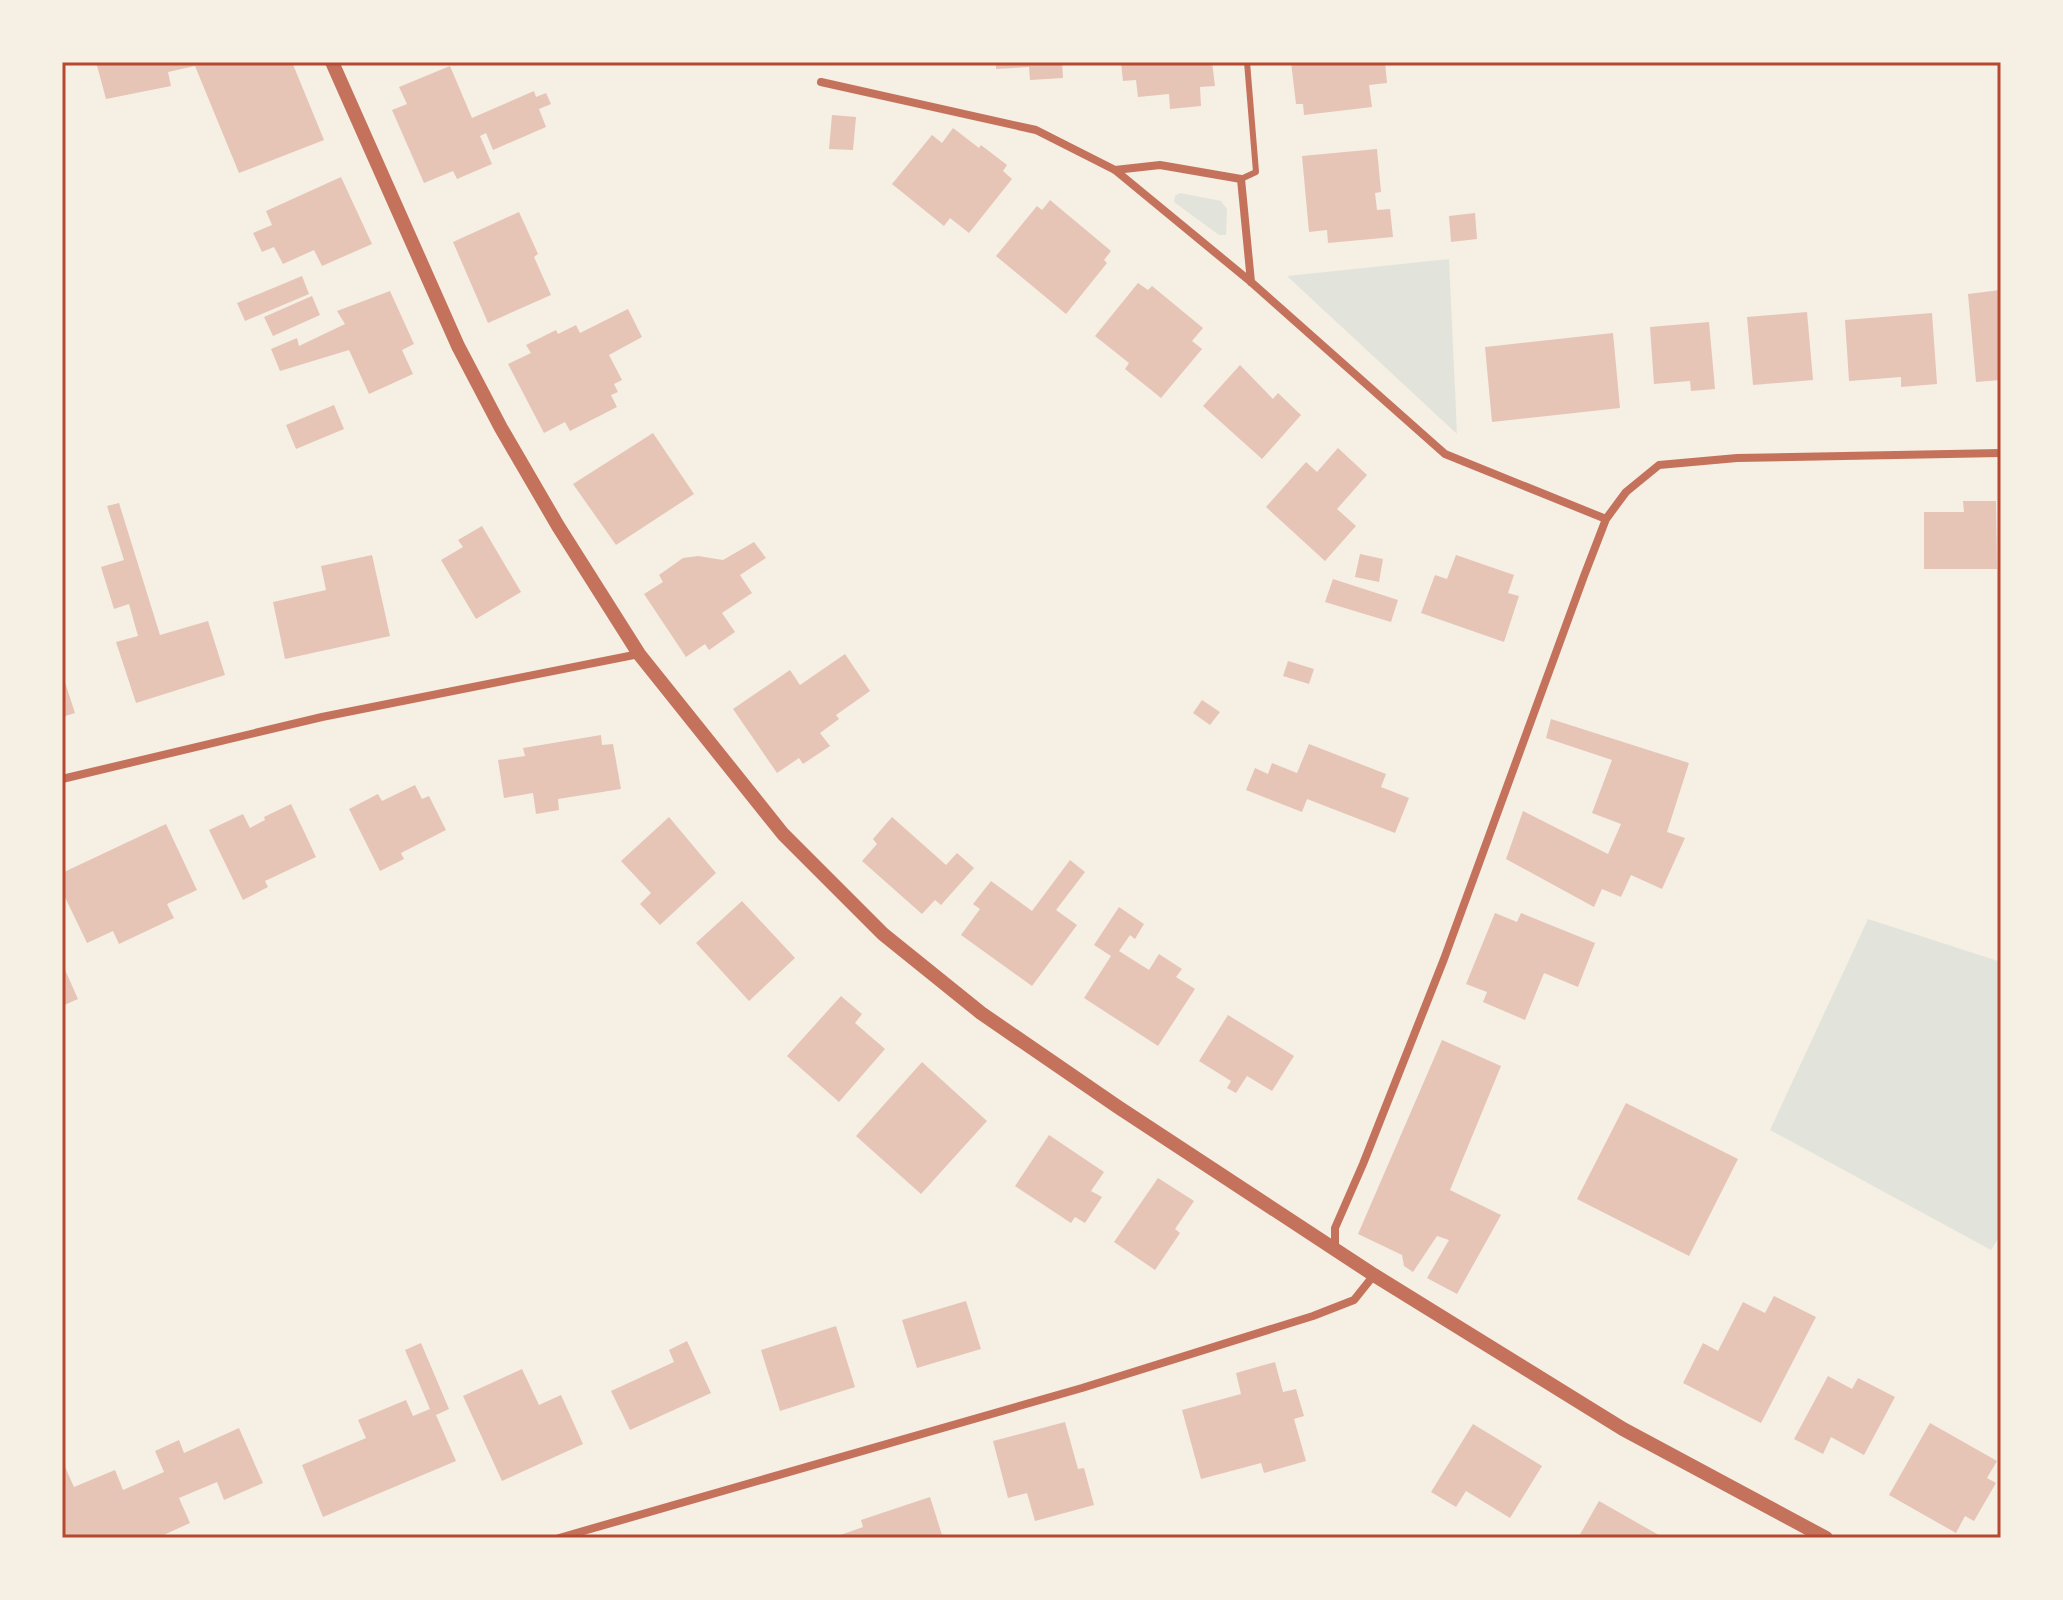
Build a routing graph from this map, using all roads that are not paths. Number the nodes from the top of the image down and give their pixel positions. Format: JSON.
{"nodes":[{"id":1,"x":332,"y":62,"type":"edge"},
{"id":2,"x":1247,"y":62,"type":"edge"},
{"id":3,"x":821,"y":82,"type":"dead end"},
{"id":4,"x":1115,"y":170,"type":"junction"},
{"id":5,"x":1241,"y":179,"type":"junction"},
{"id":6,"x":1251,"y":282,"type":"junction"},
{"id":7,"x":2001,"y":453,"type":"edge"},
{"id":8,"x":1606,"y":519,"type":"junction"},
{"id":9,"x":639,"y":654,"type":"junction"},
{"id":10,"x":62,"y":779,"type":"edge"},
{"id":11,"x":1335,"y":1249,"type":"junction"},
{"id":12,"x":1374,"y":1275,"type":"junction"},
{"id":13,"x":559,"y":1538,"type":"edge"},
{"id":14,"x":1826,"y":1538,"type":"edge"}],
"edges":[{"from":1,"to":9,"type":"street"},
{"from":2,"to":5,"type":"lane"},
{"from":3,"to":4,"type":"street"},
{"from":4,"to":5,"type":"street"},
{"from":4,"to":6,"type":"street"},
{"from":5,"to":6,"type":"street"},
{"from":6,"to":8,"type":"street"},
{"from":7,"to":8,"type":"street"},
{"from":8,"to":11,"type":"street"},
{"from":9,"to":10,"type":"street"},
{"from":9,"to":11,"type":"street"},
{"from":11,"to":12,"type":"street"},
{"from":12,"to":13,"type":"street"},
{"from":12,"to":14,"type":"street"}]}
